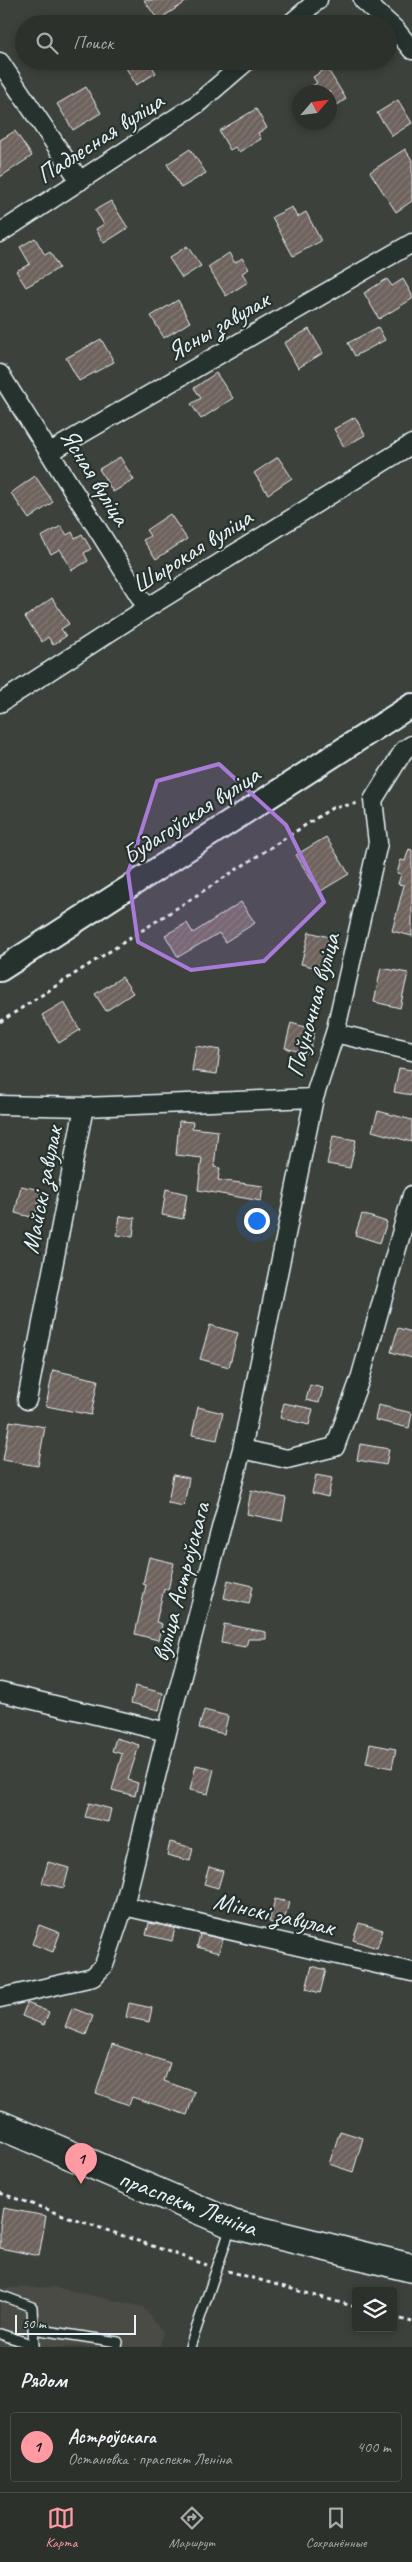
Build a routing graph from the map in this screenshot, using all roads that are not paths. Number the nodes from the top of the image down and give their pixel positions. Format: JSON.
{"nodes":[{"id":1,"x":318,"y":0,"type":"edge"},
{"id":2,"x":363,"y":0,"type":"edge"},
{"id":3,"x":300,"y":15,"type":"edge"},
{"id":4,"x":380,"y":15,"type":"edge"},
{"id":5,"x":397,"y":31,"type":"edge"},
{"id":6,"x":412,"y":50,"type":"edge"},
{"id":7,"x":0,"y":62,"type":"edge"},
{"id":8,"x":237,"y":70,"type":"edge"},
{"id":9,"x":80,"y":181,"type":"junction"},
{"id":10,"x":0,"y":233,"type":"edge"},
{"id":11,"x":412,"y":243,"type":"edge"},
{"id":12,"x":0,"y":374,"type":"edge"},
{"id":13,"x":412,"y":444,"type":"edge"},
{"id":14,"x":50,"y":452,"type":"junction"},
{"id":15,"x":147,"y":608,"type":"junction"},
{"id":16,"x":0,"y":703,"type":"edge"},
{"id":17,"x":412,"y":705,"type":"edge"},
{"id":18,"x":412,"y":745,"type":"edge"},
{"id":19,"x":0,"y":970,"type":"edge"},
{"id":20,"x":335,"y":1033,"type":"junction"},
{"id":21,"x":412,"y":1051,"type":"edge"},
{"id":22,"x":314,"y":1098,"type":"junction"},
{"id":23,"x":0,"y":1105,"type":"edge"},
{"id":24,"x":84,"y":1107,"type":"junction"},
{"id":25,"x":412,"y":1195,"type":"edge"},
{"id":26,"x":27,"y":1400,"type":"dead end"},
{"id":27,"x":242,"y":1449,"type":"junction"},
{"id":28,"x":0,"y":1692,"type":"edge"},
{"id":29,"x":167,"y":1732,"type":"junction"},
{"id":30,"x":124,"y":1906,"type":"junction"},
{"id":31,"x":412,"y":1972,"type":"edge"},
{"id":32,"x":0,"y":1998,"type":"edge"},
{"id":33,"x":0,"y":2125,"type":"edge"},
{"id":34,"x":232,"y":2224,"type":"junction"},
{"id":35,"x":412,"y":2268,"type":"edge"},
{"id":36,"x":0,"y":2295,"type":"edge"},
{"id":37,"x":33,"y":2329,"type":"junction"},
{"id":38,"x":0,"y":2334,"type":"edge"},
{"id":39,"x":192,"y":2343,"type":"edge"},
{"id":40,"x":34,"y":2346,"type":"edge"},
{"id":41,"x":117,"y":2347,"type":"edge"},
{"id":42,"x":198,"y":2347,"type":"edge"}],
"edges":[{"from":1,"to":3,"type":"street"},
{"from":2,"to":4,"type":"street"},
{"from":5,"to":6,"type":"street"},
{"from":7,"to":9,"type":"street"},
{"from":8,"to":9,"type":"street","name":"Падлесная вуліца"},
{"from":9,"to":10,"type":"street","name":"Падлесная вуліца"},
{"from":11,"to":14,"type":"street","name":"Ясны завулак"},
{"from":12,"to":14,"type":"street","name":"Ясная вуліца"},
{"from":13,"to":15,"type":"street","name":"Шырокая вуліца"},
{"from":14,"to":15,"type":"street","name":"Ясная вуліца"},
{"from":15,"to":16,"type":"street","name":"Шырокая вуліца"},
{"from":17,"to":19,"type":"street","name":"Будагоўская вуліца"},
{"from":18,"to":20,"type":"street","name":"Паўночная вуліца"},
{"from":20,"to":21,"type":"street"},
{"from":20,"to":22,"type":"street","name":"Паўночная вуліца"},
{"from":22,"to":24,"type":"street","name":"Паўночная вуліца"},
{"from":22,"to":27,"type":"street","name":"вуліца Астроўскага"},
{"from":23,"to":24,"type":"street","name":"Паўночная вуліца"},
{"from":24,"to":26,"type":"street","name":"Майскі завулак"},
{"from":25,"to":27,"type":"street"},
{"from":27,"to":29,"type":"street","name":"вуліца Астроўскага"},
{"from":28,"to":29,"type":"street"},
{"from":29,"to":30,"type":"street","name":"вуліца Астроўскага"},
{"from":30,"to":31,"type":"street","name":"Мінскі завулак"},
{"from":30,"to":32,"type":"street","name":"вуліца Астроўскага"},
{"from":33,"to":34,"type":"main road","name":"праспект Леніна"},
{"from":34,"to":35,"type":"main road","name":"праспект Леніна"},
{"from":34,"to":39,"type":"lane"},
{"from":36,"to":37,"type":"lane"},
{"from":37,"to":40,"type":"lane"},
{"from":37,"to":41,"type":"lane"},
{"from":38,"to":40,"type":"lane"},
{"from":39,"to":42,"type":"lane"}]}
